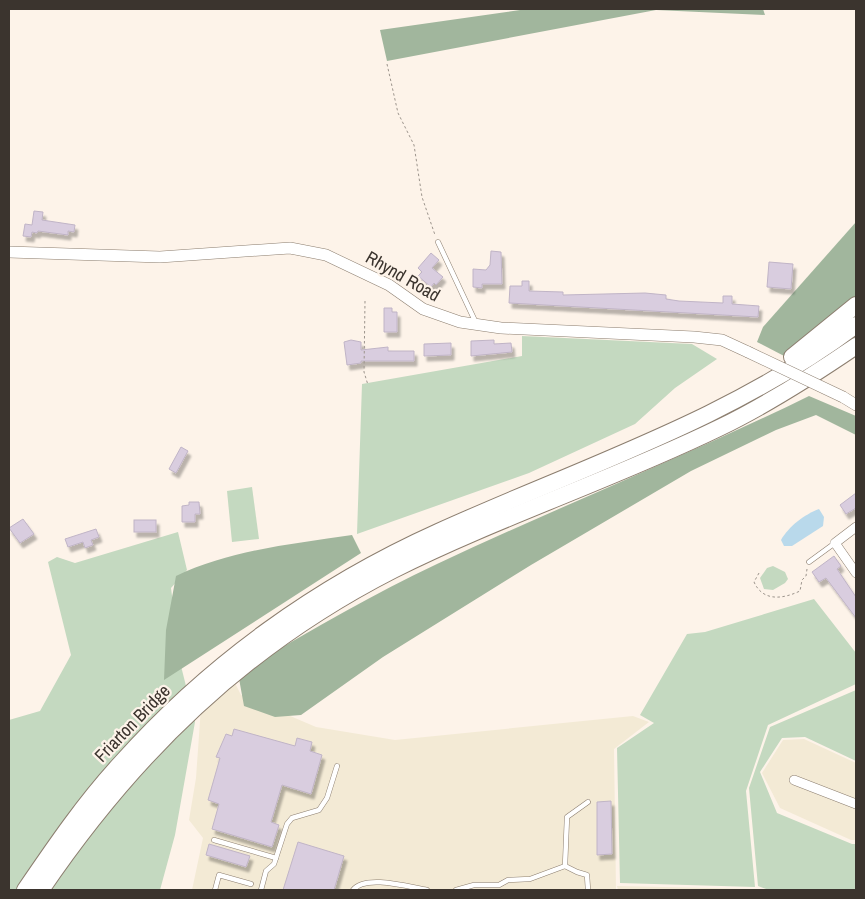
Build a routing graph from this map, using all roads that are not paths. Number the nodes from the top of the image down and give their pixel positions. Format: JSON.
{"nodes":[{"id":1,"x":438,"y":242,"type":"road end"},
{"id":2,"x":9,"y":252,"type":"edge"},
{"id":3,"x":856,"y":305,"type":"edge"},
{"id":4,"x":856,"y":325,"type":"edge"},
{"id":5,"x":478,"y":326,"type":"junction"},
{"id":6,"x":855,"y":346,"type":"edge"},
{"id":7,"x":856,"y":405,"type":"edge"},
{"id":8,"x":679,"y":430,"type":"junction"},
{"id":9,"x":856,"y":527,"type":"edge"},
{"id":10,"x":835,"y":543,"type":"junction"},
{"id":11,"x":809,"y":562,"type":"road end"},
{"id":12,"x":856,"y":573,"type":"edge"},
{"id":13,"x":300,"y":616,"type":"junction"},
{"id":14,"x":337,"y":766,"type":"dead end"},
{"id":15,"x":794,"y":780,"type":"dead end"},
{"id":16,"x":588,"y":802,"type":"dead end"},
{"id":17,"x":856,"y":804,"type":"edge"},
{"id":18,"x":214,"y":840,"type":"dead end"},
{"id":19,"x":276,"y":858,"type":"junction"},
{"id":20,"x":565,"y":866,"type":"junction"},
{"id":21,"x":251,"y":884,"type":"dead end"},
{"id":22,"x":25,"y":890,"type":"edge"},
{"id":23,"x":41,"y":890,"type":"edge"},
{"id":24,"x":215,"y":890,"type":"edge"},
{"id":25,"x":261,"y":890,"type":"edge"},
{"id":26,"x":353,"y":890,"type":"edge"},
{"id":27,"x":427,"y":890,"type":"edge"},
{"id":28,"x":456,"y":890,"type":"edge"},
{"id":29,"x":588,"y":890,"type":"edge"}],
"edges":[{"from":1,"to":5,"type":"lane"},
{"from":2,"to":5,"type":"street","name":"Rhynd Road"},
{"from":3,"to":8,"type":"highway"},
{"from":4,"to":8,"type":"highway"},
{"from":5,"to":7,"type":"street","name":"Rhynd Road","bridge":true},
{"from":6,"to":13,"type":"highway"},
{"from":8,"to":13,"type":"highway"},
{"from":9,"to":10,"type":"street"},
{"from":10,"to":11,"type":"lane"},
{"from":10,"to":12,"type":"street"},
{"from":13,"to":22,"type":"highway","name":"Friarton Bridge"},
{"from":13,"to":23,"type":"highway","name":"Friarton Bridge"},
{"from":14,"to":19,"type":"lane"},
{"from":15,"to":17,"type":"street"},
{"from":16,"to":20,"type":"lane"},
{"from":18,"to":19,"type":"lane"},
{"from":19,"to":25,"type":"lane"},
{"from":20,"to":28,"type":"lane"},
{"from":20,"to":29,"type":"lane"},
{"from":21,"to":24,"type":"lane"},
{"from":26,"to":27,"type":"lane"}]}
